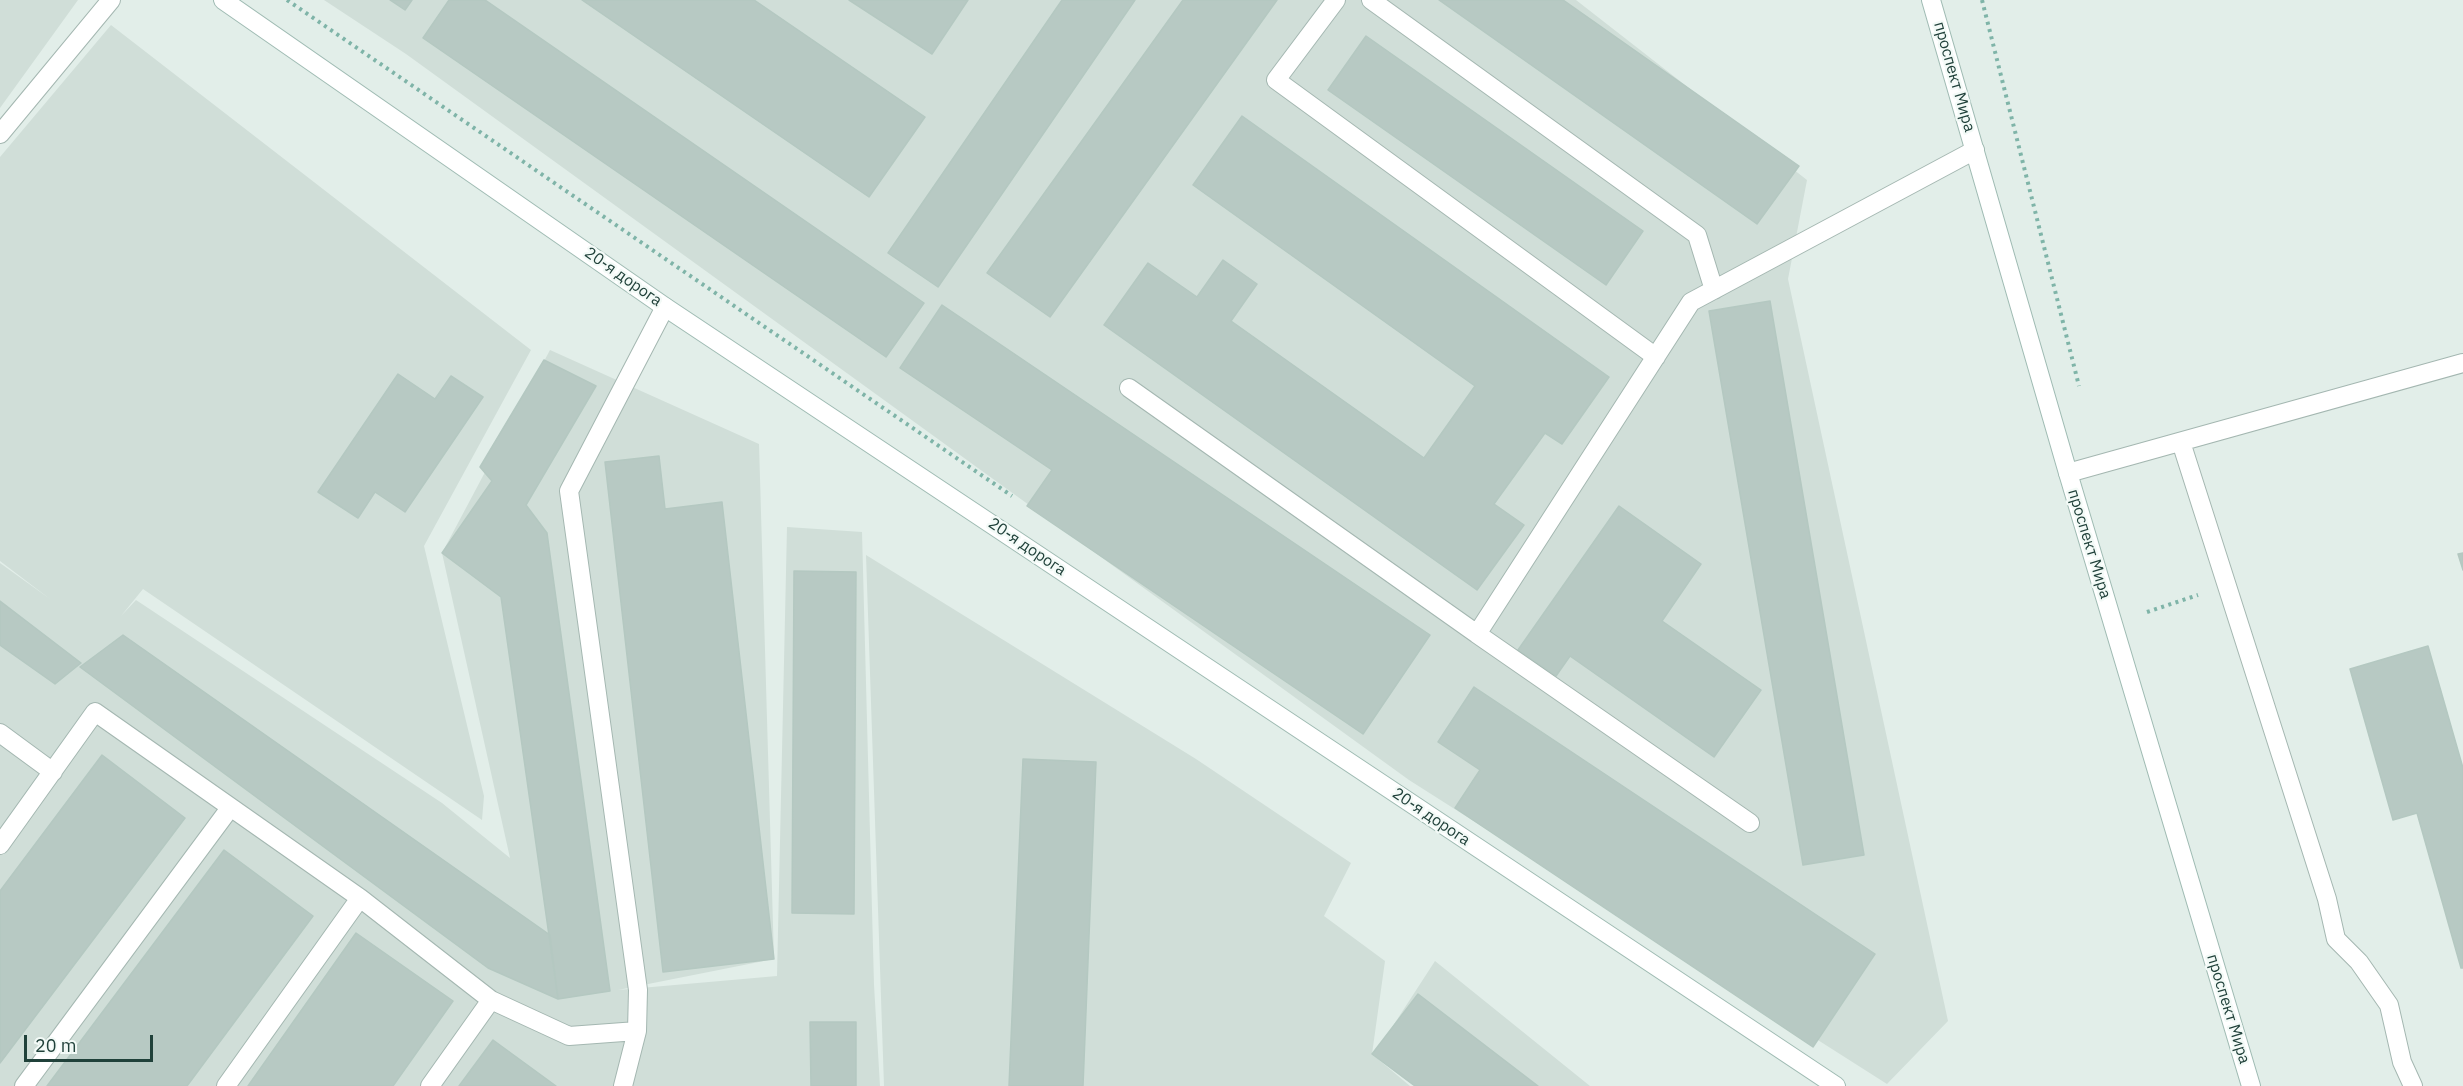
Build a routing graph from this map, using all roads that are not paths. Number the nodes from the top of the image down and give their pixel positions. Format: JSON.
{"nodes":[{"id":1,"x":111,"y":0,"type":"edge"},
{"id":2,"x":223,"y":0,"type":"edge"},
{"id":3,"x":1336,"y":0,"type":"edge"},
{"id":4,"x":1371,"y":0,"type":"edge"},
{"id":5,"x":1931,"y":0,"type":"edge"},
{"id":6,"x":0,"y":134,"type":"edge"},
{"id":7,"x":1975,"y":150,"type":"junction"},
{"id":8,"x":1714,"y":290,"type":"junction"},
{"id":9,"x":665,"y":307,"type":"junction"},
{"id":10,"x":1656,"y":357,"type":"junction"},
{"id":11,"x":2463,"y":363,"type":"edge"},
{"id":12,"x":1128,"y":388,"type":"dead end"},
{"id":13,"x":2181,"y":441,"type":"junction"},
{"id":14,"x":2068,"y":473,"type":"junction"},
{"id":15,"x":1477,"y":634,"type":"junction"},
{"id":16,"x":0,"y":733,"type":"edge"},
{"id":17,"x":53,"y":772,"type":"junction"},
{"id":18,"x":230,"y":808,"type":"junction"},
{"id":19,"x":1750,"y":823,"type":"dead end"},
{"id":20,"x":0,"y":845,"type":"edge"},
{"id":21,"x":360,"y":898,"type":"junction"},
{"id":22,"x":491,"y":1000,"type":"junction"},
{"id":23,"x":637,"y":1031,"type":"junction"},
{"id":24,"x":24,"y":1086,"type":"edge"},
{"id":25,"x":226,"y":1086,"type":"edge"},
{"id":26,"x":430,"y":1086,"type":"edge"},
{"id":27,"x":624,"y":1086,"type":"edge"},
{"id":28,"x":1836,"y":1086,"type":"edge"},
{"id":29,"x":2251,"y":1086,"type":"edge"},
{"id":30,"x":2413,"y":1086,"type":"edge"}],
"edges":[{"from":1,"to":6,"type":"main road"},
{"from":2,"to":9,"type":"main road","name":"20-я дорога"},
{"from":3,"to":10,"type":"main road"},
{"from":4,"to":8,"type":"main road"},
{"from":5,"to":7,"type":"main road","name":"проспект Мира"},
{"from":7,"to":8,"type":"main road"},
{"from":7,"to":14,"type":"main road","name":"проспект Мира"},
{"from":8,"to":10,"type":"main road"},
{"from":9,"to":23,"type":"main road"},
{"from":9,"to":28,"type":"main road","name":"20-я дорога"},
{"from":10,"to":15,"type":"main road"},
{"from":11,"to":13,"type":"main road"},
{"from":12,"to":15,"type":"main road"},
{"from":13,"to":14,"type":"main road"},
{"from":13,"to":30,"type":"main road"},
{"from":14,"to":29,"type":"main road","name":"проспект Мира"},
{"from":15,"to":19,"type":"main road"},
{"from":16,"to":17,"type":"main road"},
{"from":17,"to":18,"type":"main road"},
{"from":17,"to":20,"type":"main road"},
{"from":18,"to":21,"type":"main road"},
{"from":18,"to":24,"type":"main road"},
{"from":21,"to":22,"type":"main road"},
{"from":21,"to":25,"type":"main road"},
{"from":22,"to":23,"type":"main road"},
{"from":22,"to":26,"type":"main road"},
{"from":23,"to":27,"type":"main road"}]}
